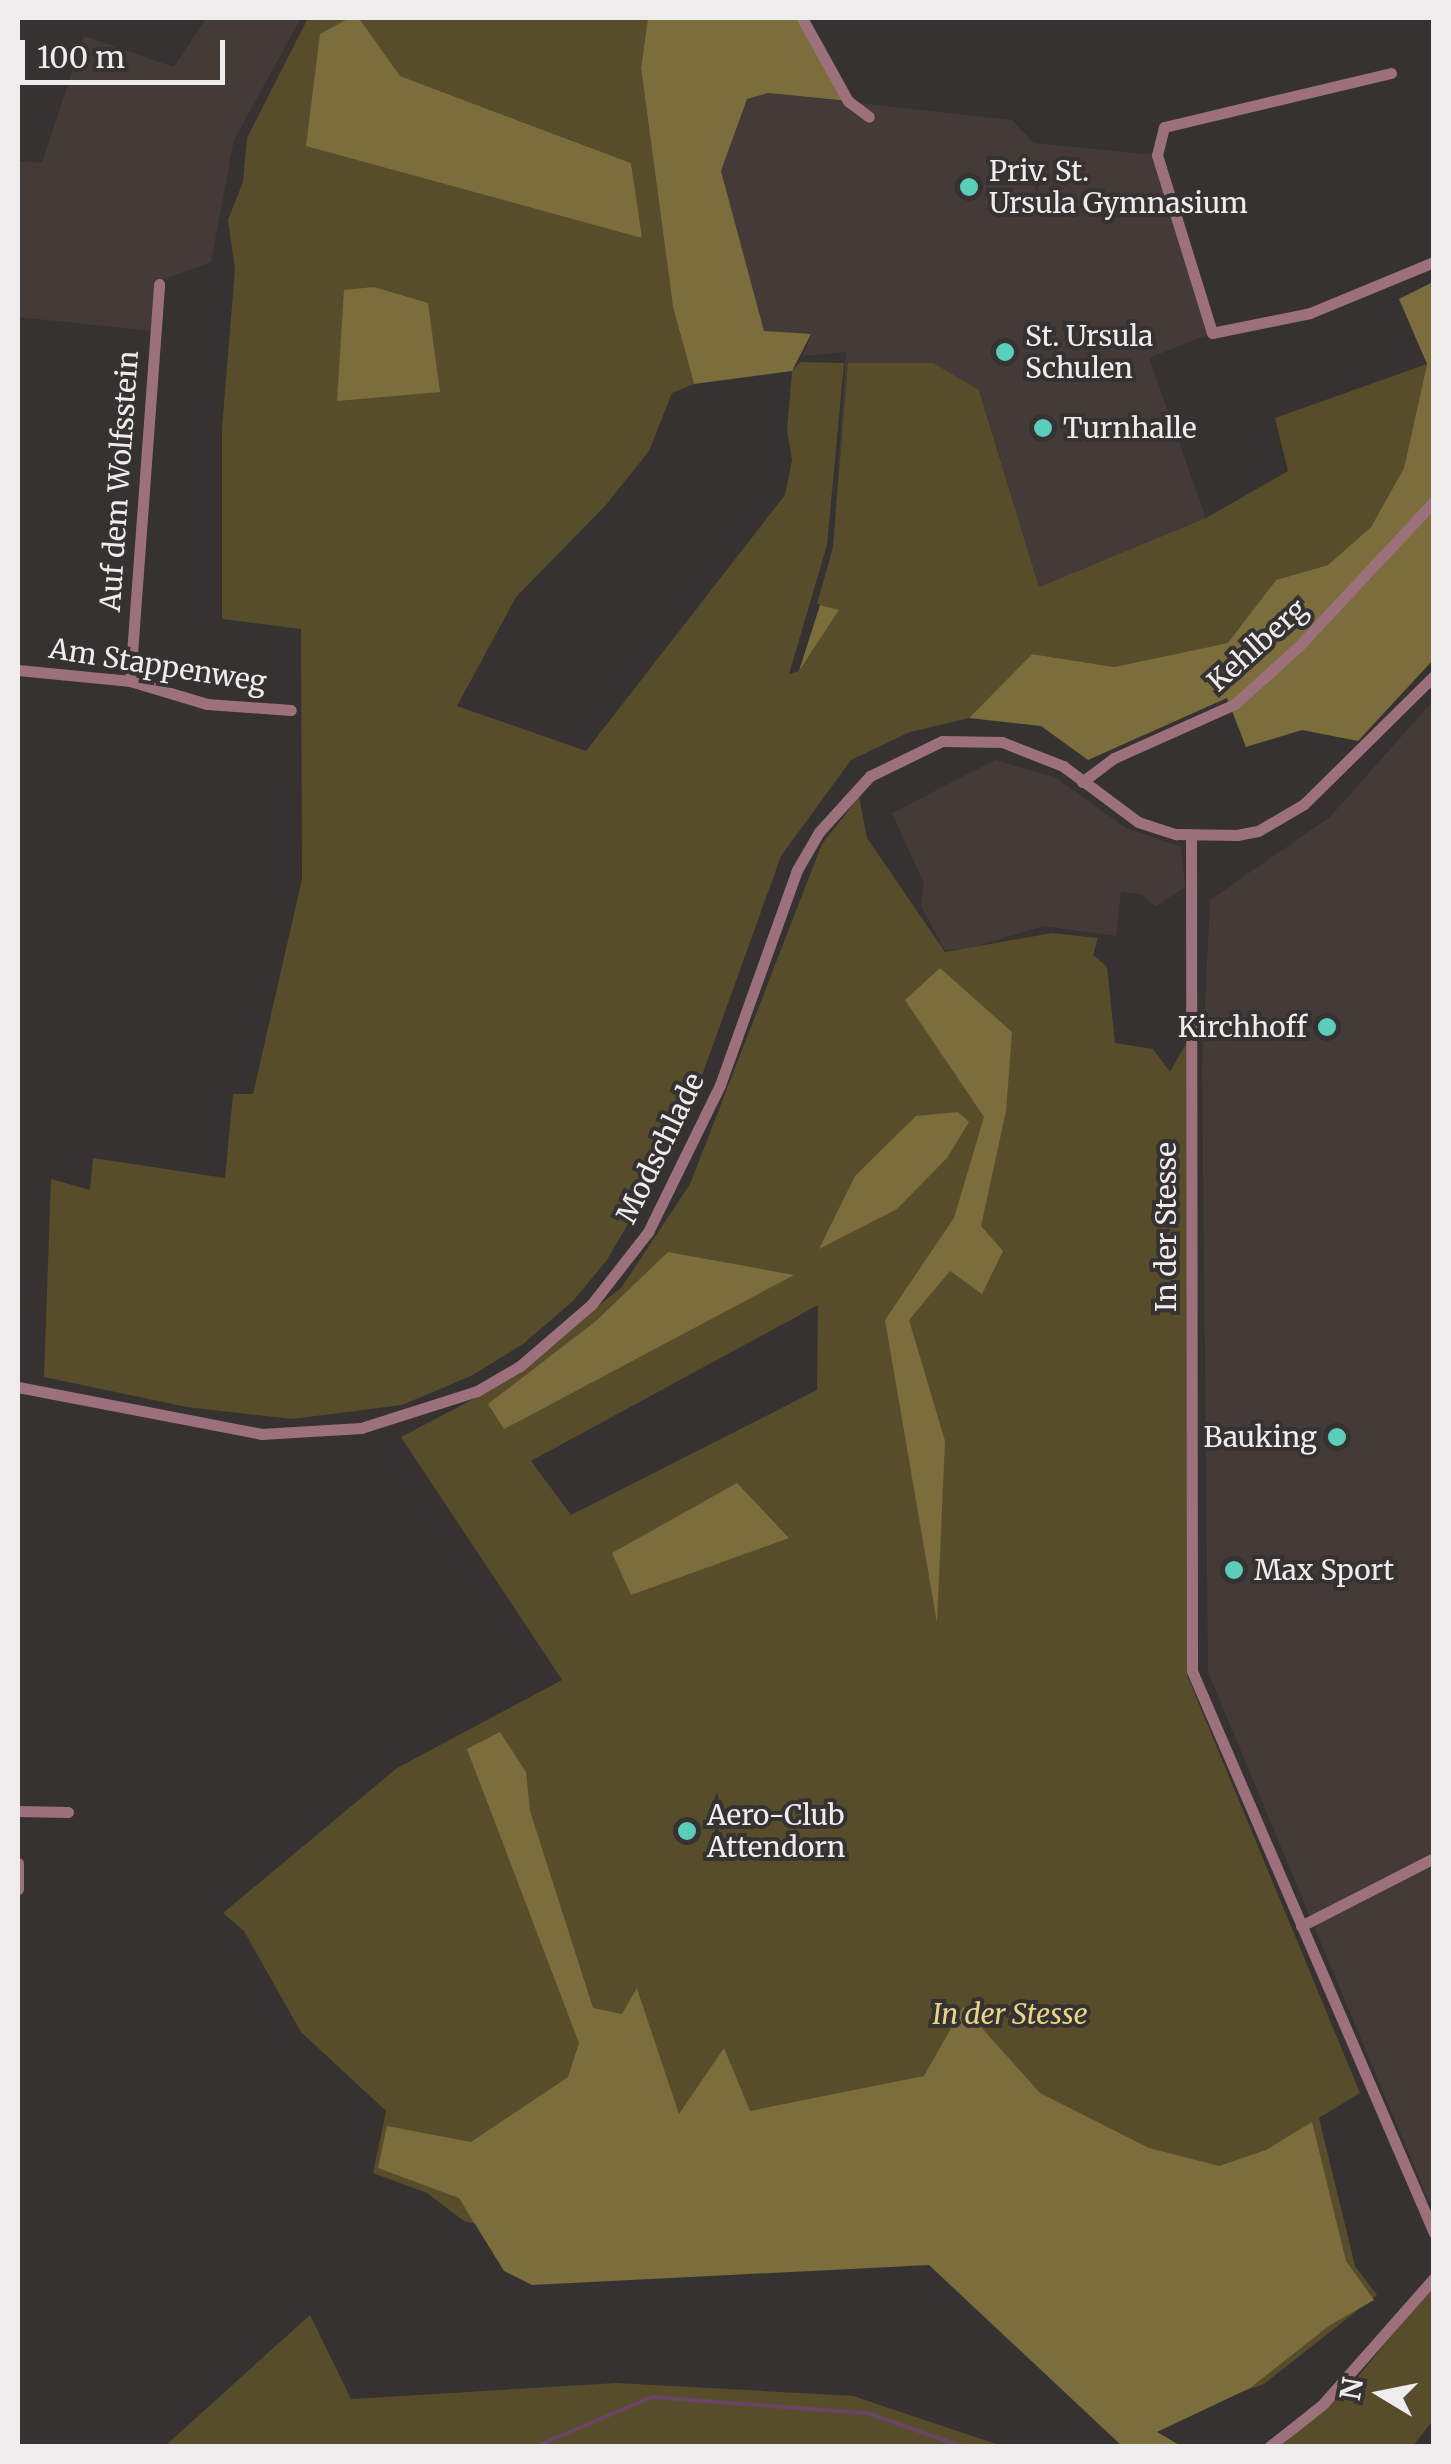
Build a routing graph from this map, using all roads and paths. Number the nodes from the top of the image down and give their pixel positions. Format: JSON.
{"nodes":[{"id":1,"x":802,"y":18,"type":"edge"},
{"id":2,"x":1391,"y":73,"type":"dead end"},
{"id":3,"x":869,"y":116,"type":"dead end"},
{"id":4,"x":1434,"y":262,"type":"edge"},
{"id":5,"x":159,"y":284,"type":"dead end"},
{"id":6,"x":1434,"y":502,"type":"edge"},
{"id":7,"x":18,"y":670,"type":"edge"},
{"id":8,"x":1434,"y":676,"type":"edge"},
{"id":9,"x":130,"y":681,"type":"junction"},
{"id":10,"x":292,"y":710,"type":"dead end"},
{"id":11,"x":1082,"y":782,"type":"junction"},
{"id":12,"x":1192,"y":835,"type":"junction"},
{"id":13,"x":18,"y":1387,"type":"edge"},
{"id":14,"x":18,"y":1811,"type":"edge"},
{"id":15,"x":68,"y":1812,"type":"dead end"},
{"id":16,"x":1434,"y":1858,"type":"edge"},
{"id":17,"x":18,"y":1863,"type":"edge"},
{"id":18,"x":18,"y":1890,"type":"edge"},
{"id":19,"x":1301,"y":1926,"type":"junction"},
{"id":20,"x":1434,"y":2232,"type":"edge"},
{"id":21,"x":1434,"y":2278,"type":"edge"},
{"id":22,"x":1270,"y":2446,"type":"edge"}],
"edges":[{"from":1,"to":3,"type":"street"},
{"from":2,"to":4,"type":"street"},
{"from":5,"to":9,"type":"street","name":"Auf dem Wolfsstein"},
{"from":6,"to":11,"type":"street","name":"Kehlberg"},
{"from":7,"to":9,"type":"street","name":"Am Stappenweg"},
{"from":8,"to":12,"type":"street"},
{"from":9,"to":10,"type":"street","name":"Am Stappenweg"},
{"from":11,"to":12,"type":"street","name":"Modschlade"},
{"from":11,"to":13,"type":"street","name":"Modschlade"},
{"from":12,"to":19,"type":"street","name":"In der Stesse"},
{"from":14,"to":15,"type":"street"},
{"from":16,"to":19,"type":"street"},
{"from":17,"to":18,"type":"street"},
{"from":19,"to":20,"type":"street","name":"In der Stesse"},
{"from":21,"to":22,"type":"street"}]}
